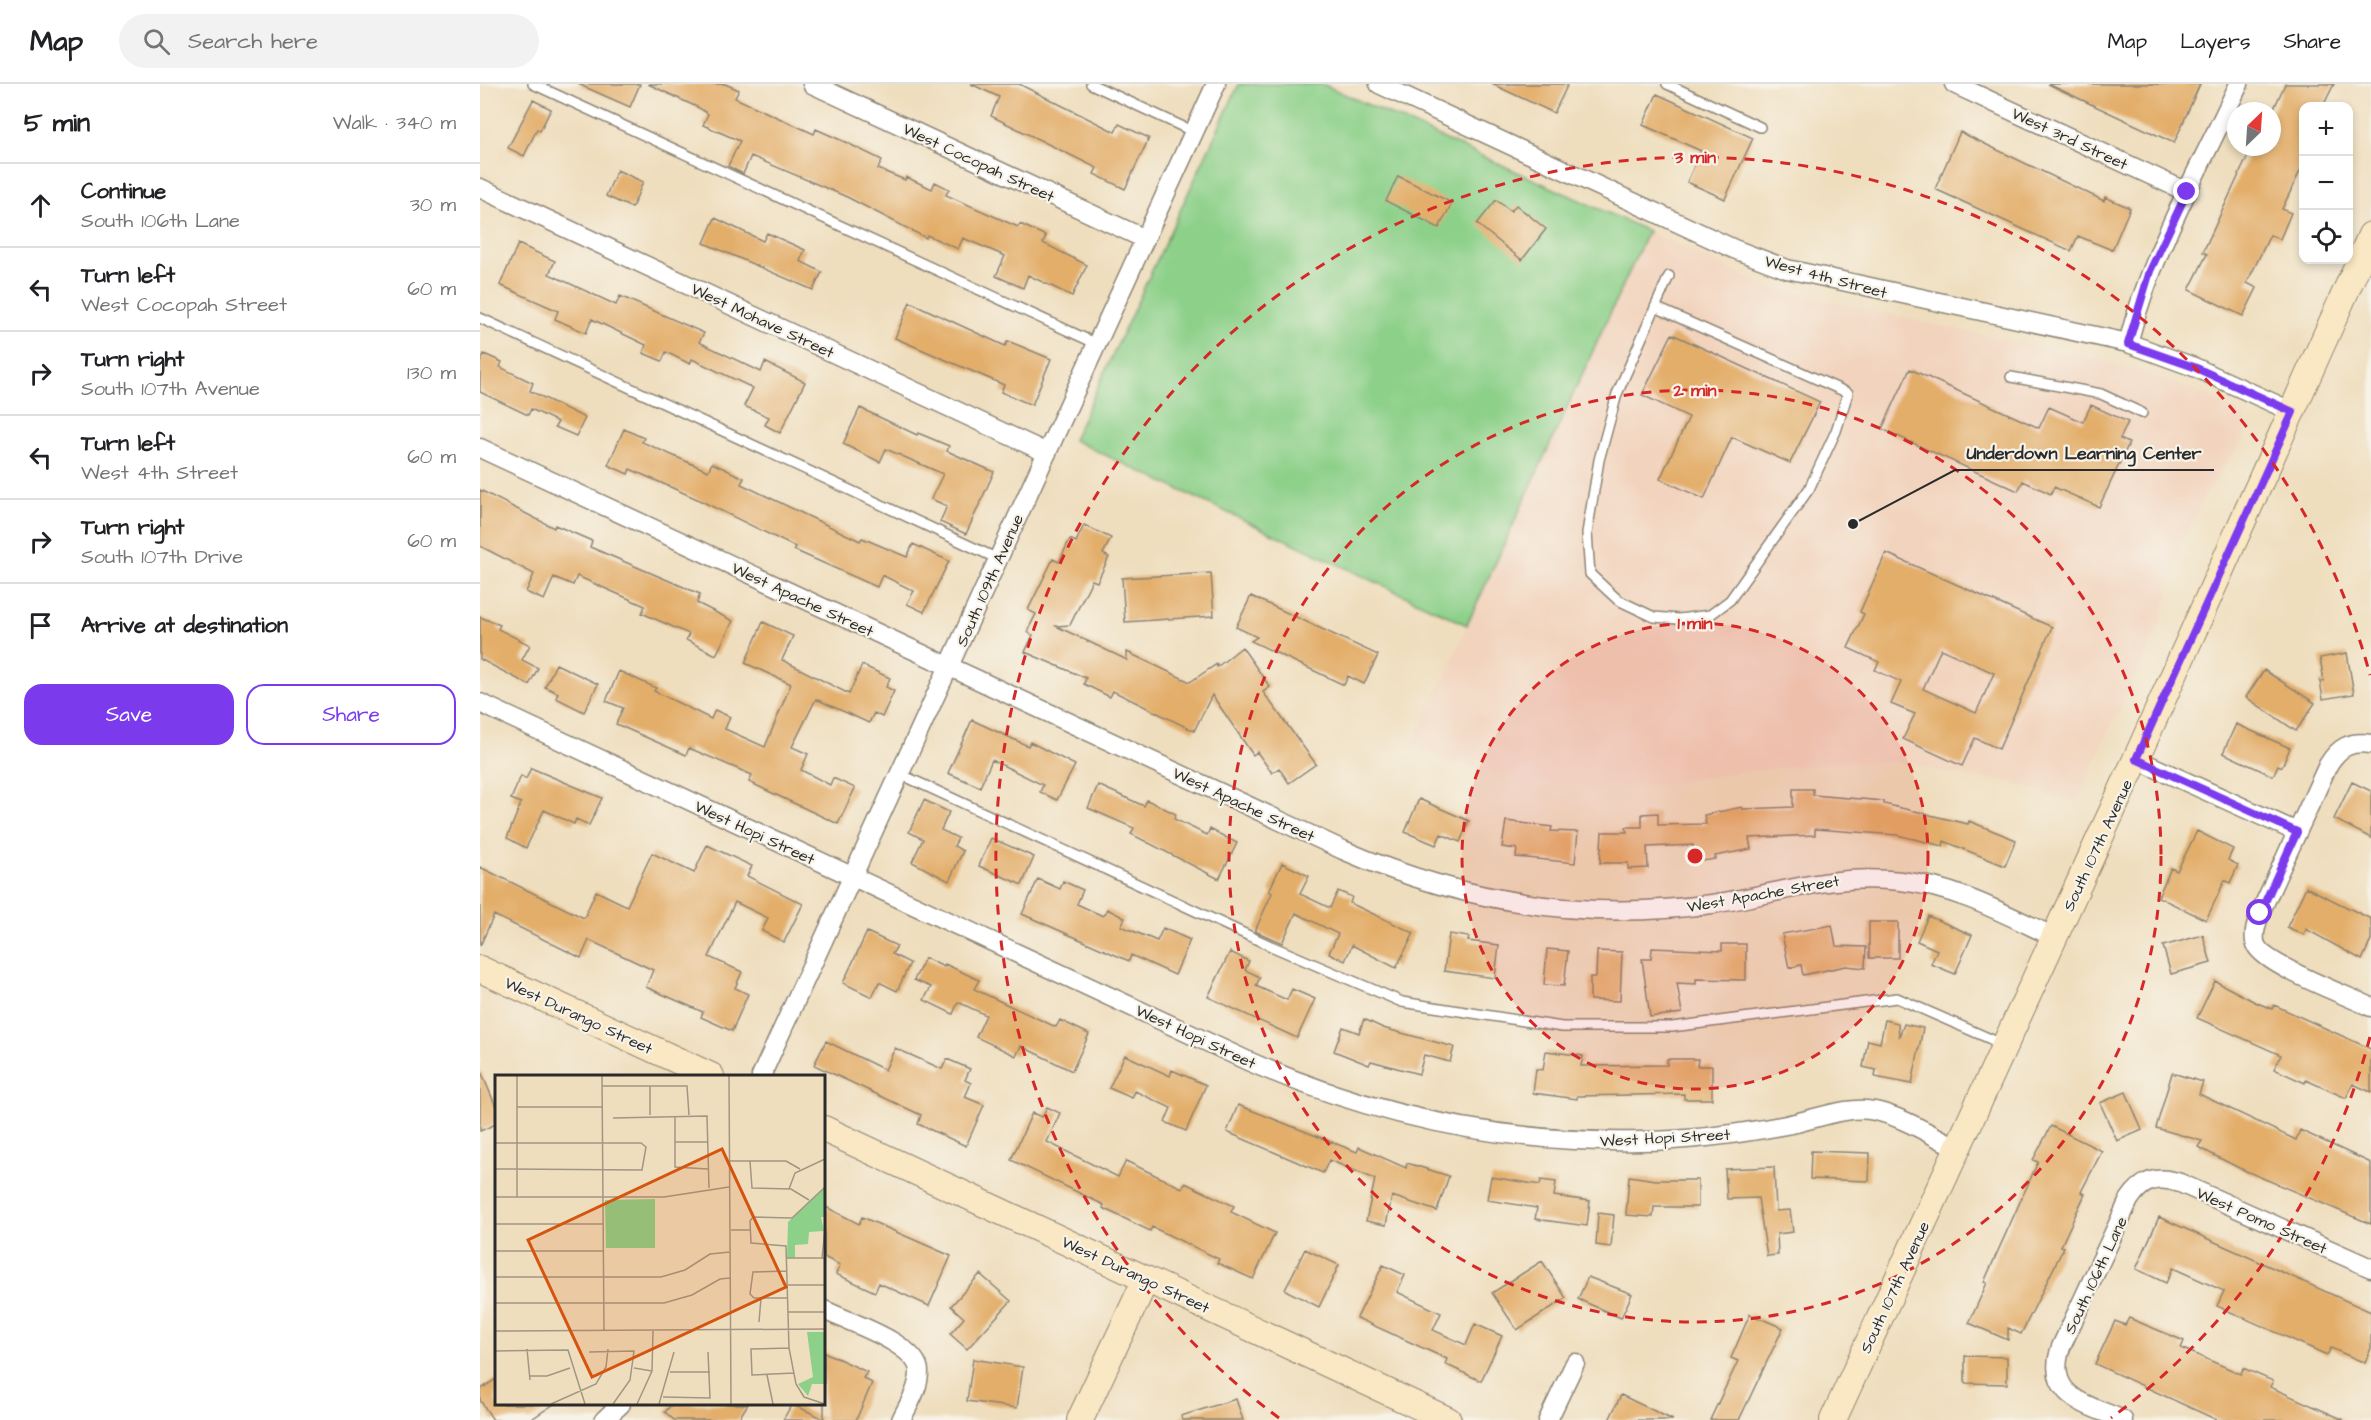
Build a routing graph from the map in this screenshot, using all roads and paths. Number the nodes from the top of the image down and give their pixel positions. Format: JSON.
{"nodes":[{"id":1,"x":533,"y":84,"type":"edge"},
{"id":2,"x":812,"y":84,"type":"edge"},
{"id":3,"x":1091,"y":84,"type":"edge"},
{"id":4,"x":1216,"y":84,"type":"edge"},
{"id":5,"x":1379,"y":84,"type":"edge"},
{"id":6,"x":1666,"y":84,"type":"edge"},
{"id":7,"x":1954,"y":84,"type":"edge"},
{"id":8,"x":2239,"y":84,"type":"edge"},
{"id":9,"x":1760,"y":127,"type":"dead end"},
{"id":10,"x":1194,"y":132,"type":"junction"},
{"id":11,"x":480,"y":188,"type":"edge"},
{"id":12,"x":2187,"y":192,"type":"junction"},
{"id":13,"x":2371,"y":235,"type":"edge"},
{"id":14,"x":1145,"y":239,"type":"junction"},
{"id":15,"x":1669,"y":276,"type":"dead end"},
{"id":16,"x":1655,"y":307,"type":"junction"},
{"id":17,"x":480,"y":318,"type":"edge"},
{"id":18,"x":1097,"y":344,"type":"junction"},
{"id":19,"x":2128,"y":344,"type":"junction"},
{"id":20,"x":2011,"y":377,"type":"dead end"},
{"id":21,"x":2293,"y":412,"type":"junction"},
{"id":22,"x":2142,"y":413,"type":"dead end"},
{"id":23,"x":480,"y":448,"type":"edge"},
{"id":24,"x":1047,"y":453,"type":"junction"},
{"id":25,"x":998,"y":559,"type":"junction"},
{"id":26,"x":949,"y":667,"type":"junction"},
{"id":27,"x":480,"y":703,"type":"edge"},
{"id":28,"x":2371,"y":744,"type":"edge"},
{"id":29,"x":2136,"y":759,"type":"junction"},
{"id":30,"x":900,"y":774,"type":"junction"},
{"id":31,"x":2297,"y":832,"type":"junction"},
{"id":32,"x":853,"y":877,"type":"junction"},
{"id":33,"x":2054,"y":937,"type":"junction"},
{"id":34,"x":480,"y":969,"type":"edge"},
{"id":35,"x":2371,"y":1007,"type":"edge"},
{"id":36,"x":2005,"y":1046,"type":"junction"},
{"id":37,"x":707,"y":1075,"type":"edge"},
{"id":38,"x":762,"y":1075,"type":"edge"},
{"id":39,"x":825,"y":1129,"type":"edge"},
{"id":40,"x":1958,"y":1148,"type":"junction"},
{"id":41,"x":2151,"y":1180,"type":"joint"},
{"id":42,"x":2371,"y":1268,"type":"edge"},
{"id":43,"x":1146,"y":1279,"type":"junction"},
{"id":44,"x":825,"y":1310,"type":"edge"},
{"id":45,"x":1575,"y":1363,"type":"dead end"},
{"id":46,"x":620,"y":1405,"type":"edge"},
{"id":47,"x":604,"y":1420,"type":"edge"},
{"id":48,"x":901,"y":1420,"type":"edge"},
{"id":49,"x":1080,"y":1420,"type":"edge"},
{"id":50,"x":1448,"y":1420,"type":"edge"},
{"id":51,"x":1548,"y":1420,"type":"edge"},
{"id":52,"x":1833,"y":1420,"type":"edge"},
{"id":53,"x":2124,"y":1420,"type":"edge"}],
"edges":[{"from":1,"to":18,"type":"lane"},
{"from":2,"to":14,"type":"street","name":"West Cocopah Street"},
{"from":3,"to":10,"type":"lane"},
{"from":4,"to":10,"type":"street","name":"South 109th Avenue"},
{"from":5,"to":19,"type":"street","name":"West 4th Street"},
{"from":6,"to":9,"type":"lane"},
{"from":7,"to":12,"type":"street","name":"West 3rd Street"},
{"from":8,"to":12,"type":"street"},
{"from":10,"to":14,"type":"street","name":"South 109th Avenue"},
{"from":11,"to":24,"type":"street","name":"West Mohave Street"},
{"from":12,"to":19,"type":"street"},
{"from":13,"to":21,"type":"main road","name":"South 107th Avenue"},
{"from":14,"to":18,"type":"street","name":"South 109th Avenue"},
{"from":15,"to":16,"type":"lane"},
{"from":16,"to":16,"type":"lane"},
{"from":17,"to":25,"type":"lane"},
{"from":18,"to":24,"type":"street","name":"South 109th Avenue"},
{"from":19,"to":21,"type":"street","name":"West 4th Street"},
{"from":20,"to":22,"type":"lane"},
{"from":21,"to":29,"type":"main road","name":"South 107th Avenue"},
{"from":23,"to":26,"type":"street","name":"West Apache Street"},
{"from":24,"to":25,"type":"street","name":"South 109th Avenue"},
{"from":25,"to":26,"type":"street","name":"South 109th Avenue"},
{"from":26,"to":30,"type":"street","name":"South 109th Avenue"},
{"from":26,"to":33,"type":"street","name":"West Apache Street"},
{"from":27,"to":32,"type":"street","name":"West Hopi Street"},
{"from":28,"to":31,"type":"street"},
{"from":29,"to":31,"type":"street"},
{"from":29,"to":33,"type":"main road","name":"South 107th Avenue"},
{"from":30,"to":32,"type":"street","name":"South 109th Avenue"},
{"from":30,"to":36,"type":"lane"},
{"from":31,"to":35,"type":"street"},
{"from":32,"to":38,"type":"street","name":"South 109th Avenue"},
{"from":32,"to":40,"type":"street","name":"West Hopi Street"},
{"from":33,"to":36,"type":"main road","name":"South 107th Avenue"},
{"from":34,"to":37,"type":"main road","name":"West Durango Street"},
{"from":36,"to":40,"type":"main road","name":"South 107th Avenue"},
{"from":39,"to":43,"type":"main road","name":"West Durango Street"},
{"from":40,"to":52,"type":"main road","name":"South 107th Avenue"},
{"from":41,"to":42,"type":"street","name":"West Pomo Street"},
{"from":41,"to":53,"type":"street","name":"South 106th Lane"},
{"from":43,"to":49,"type":"main road"},
{"from":43,"to":50,"type":"main road","name":"West Durango Street"},
{"from":44,"to":48,"type":"street"},
{"from":45,"to":51,"type":"street"},
{"from":46,"to":47,"type":"street"}]}
